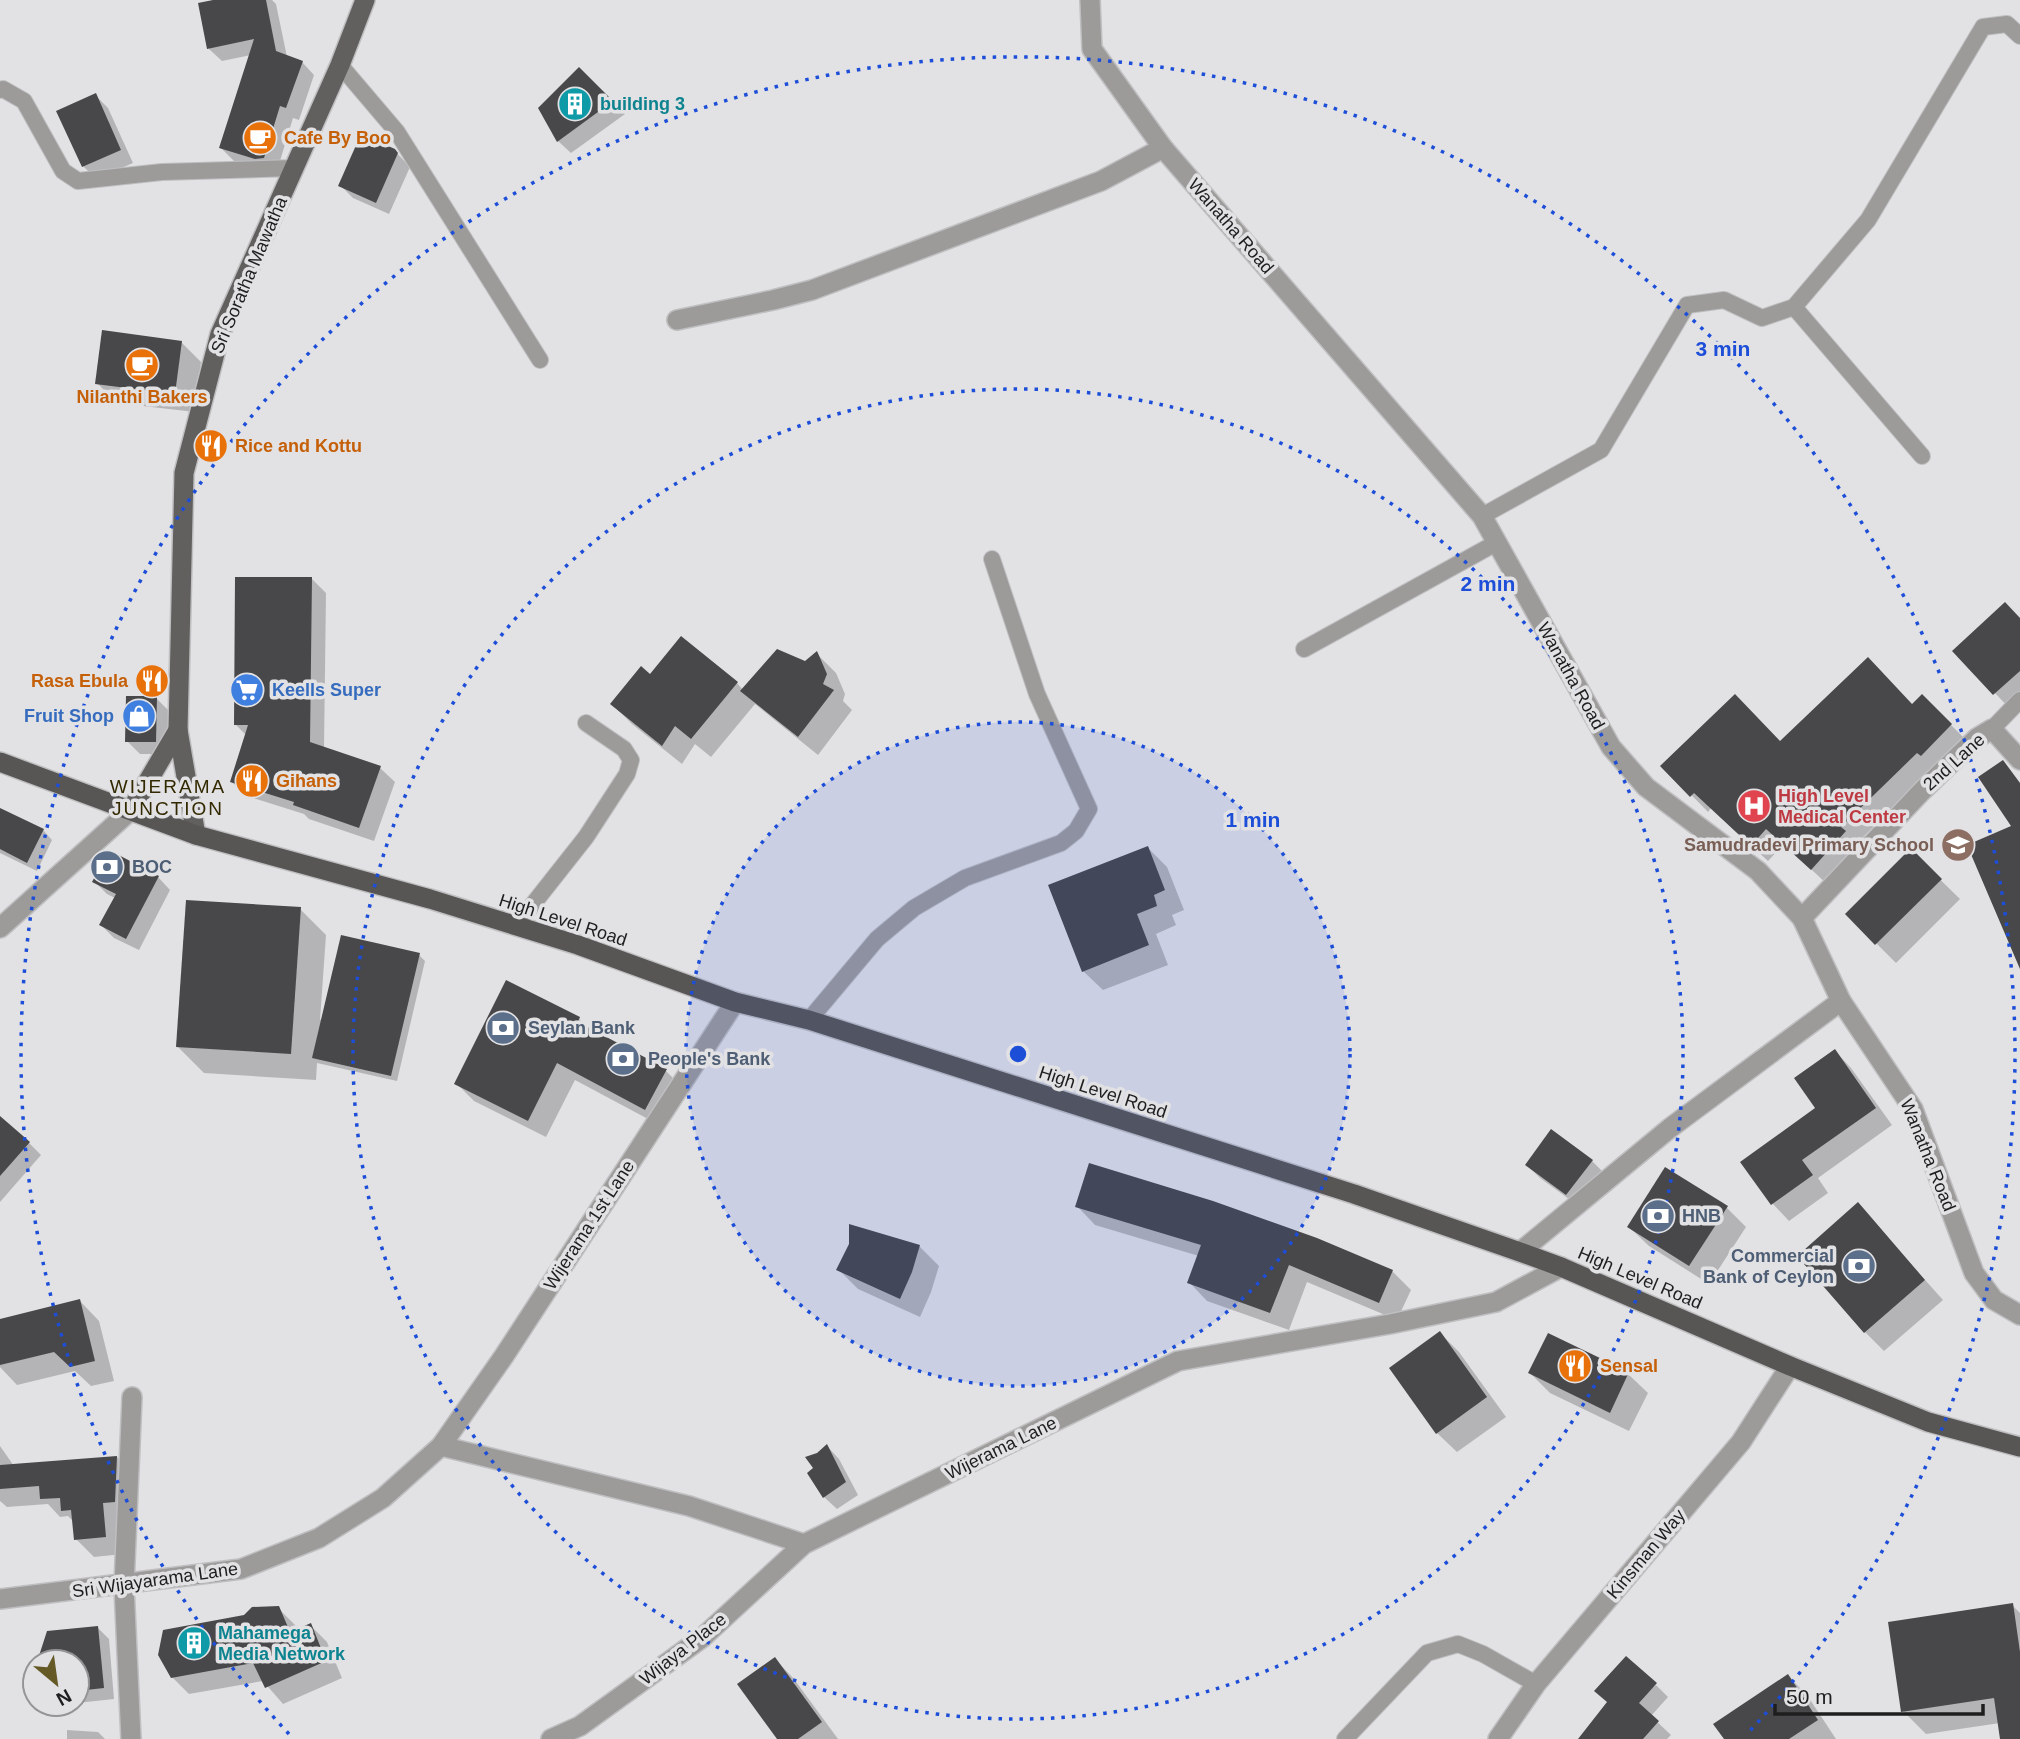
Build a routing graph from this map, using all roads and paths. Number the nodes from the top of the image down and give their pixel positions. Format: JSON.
{"nodes":[{"id":1,"x":365,"y":0,"type":"edge"},
{"id":2,"x":1090,"y":0,"type":"edge"},
{"id":3,"x":2020,"y":36,"type":"edge"},
{"id":4,"x":340,"y":65,"type":"junction"},
{"id":5,"x":0,"y":90,"type":"edge"},
{"id":6,"x":1163,"y":148,"type":"junction"},
{"id":7,"x":294,"y":168,"type":"junction"},
{"id":8,"x":1794,"y":307,"type":"junction"},
{"id":9,"x":677,"y":320,"type":"dead end"},
{"id":10,"x":541,"y":360,"type":"dead end"},
{"id":11,"x":1922,"y":456,"type":"dead end"},
{"id":12,"x":1482,"y":516,"type":"junction"},
{"id":13,"x":1496,"y":543,"type":"junction"},
{"id":14,"x":992,"y":559,"type":"dead end"},
{"id":15,"x":1304,"y":649,"type":"dead end"},
{"id":16,"x":2020,"y":700,"type":"edge"},
{"id":17,"x":586,"y":723,"type":"dead end"},
{"id":18,"x":1992,"y":729,"type":"junction"},
{"id":19,"x":178,"y":730,"type":"junction"},
{"id":20,"x":2020,"y":760,"type":"edge"},
{"id":21,"x":0,"y":762,"type":"edge"},
{"id":22,"x":131,"y":810,"type":"junction"},
{"id":23,"x":196,"y":835,"type":"junction"},
{"id":24,"x":1802,"y":918,"type":"junction"},
{"id":25,"x":515,"y":927,"type":"junction"},
{"id":26,"x":0,"y":928,"type":"edge"},
{"id":27,"x":1841,"y":1001,"type":"junction"},
{"id":28,"x":736,"y":1002,"type":"junction"},
{"id":29,"x":809,"y":1020,"type":"junction"},
{"id":30,"x":1520,"y":1252,"type":"junction"},
{"id":31,"x":1562,"y":1267,"type":"junction"},
{"id":32,"x":2020,"y":1315,"type":"edge"},
{"id":33,"x":1790,"y":1366,"type":"junction"},
{"id":34,"x":132,"y":1397,"type":"dead end"},
{"id":35,"x":441,"y":1447,"type":"junction"},
{"id":36,"x":2020,"y":1447,"type":"edge"},
{"id":37,"x":804,"y":1544,"type":"junction"},
{"id":38,"x":124,"y":1586,"type":"junction"},
{"id":39,"x":0,"y":1600,"type":"edge"},
{"id":40,"x":1536,"y":1684,"type":"junction"},
{"id":41,"x":584,"y":1733,"type":"edge"},
{"id":42,"x":131,"y":1739,"type":"edge"},
{"id":43,"x":551,"y":1739,"type":"edge"},
{"id":44,"x":1345,"y":1739,"type":"edge"},
{"id":45,"x":1498,"y":1739,"type":"edge"}],
"edges":[{"from":1,"to":4,"type":"main road","name":"Sri Soratha Mawatha"},
{"from":2,"to":6,"type":"street","name":"Wanatha Road"},
{"from":3,"to":8,"type":"lane"},
{"from":4,"to":7,"type":"main road","name":"Sri Soratha Mawatha"},
{"from":4,"to":10,"type":"lane"},
{"from":5,"to":7,"type":"lane"},
{"from":6,"to":9,"type":"street"},
{"from":6,"to":12,"type":"street","name":"Wanatha Road"},
{"from":7,"to":19,"type":"main road","name":"Sri Soratha Mawatha"},
{"from":8,"to":11,"type":"lane"},
{"from":8,"to":12,"type":"lane"},
{"from":12,"to":13,"type":"street","name":"Wanatha Road"},
{"from":13,"to":15,"type":"lane"},
{"from":13,"to":24,"type":"street","name":"Wanatha Road"},
{"from":14,"to":29,"type":"lane"},
{"from":16,"to":18,"type":"lane"},
{"from":17,"to":25,"type":"lane"},
{"from":18,"to":20,"type":"street","name":"2nd Lane"},
{"from":18,"to":24,"type":"street","name":"2nd Lane"},
{"from":19,"to":22,"type":"main road","name":"Sri Soratha Mawatha"},
{"from":19,"to":23,"type":"main road","name":"Sri Soratha Mawatha"},
{"from":21,"to":22,"type":"highway","name":"High Level Road"},
{"from":22,"to":23,"type":"highway","name":"High Level Road"},
{"from":22,"to":26,"type":"street"},
{"from":23,"to":25,"type":"highway","name":"High Level Road"},
{"from":24,"to":27,"type":"street","name":"Wanatha Road"},
{"from":25,"to":28,"type":"highway","name":"High Level Road"},
{"from":27,"to":30,"type":"street"},
{"from":27,"to":32,"type":"street","name":"Wanatha Road"},
{"from":28,"to":29,"type":"highway","name":"High Level Road"},
{"from":28,"to":35,"type":"street","name":"Wijerama 1st Lane"},
{"from":29,"to":30,"type":"highway","name":"High Level Road"},
{"from":30,"to":31,"type":"highway","name":"High Level Road"},
{"from":31,"to":33,"type":"highway","name":"High Level Road"},
{"from":31,"to":37,"type":"street","name":"Wijerama Lane"},
{"from":33,"to":36,"type":"highway","name":"High Level Road"},
{"from":33,"to":40,"type":"street","name":"Kinsman Way"},
{"from":34,"to":38,"type":"street"},
{"from":35,"to":37,"type":"street"},
{"from":35,"to":38,"type":"street","name":"Sri Wijayarama Lane"},
{"from":37,"to":41,"type":"street","name":"Wijaya Place"},
{"from":38,"to":39,"type":"street","name":"Sri Wijayarama Lane"},
{"from":38,"to":42,"type":"street"},
{"from":40,"to":44,"type":"lane"},
{"from":40,"to":45,"type":"street","name":"Kinsman Way"},
{"from":41,"to":43,"type":"street","name":"Wijaya Place"}]}
